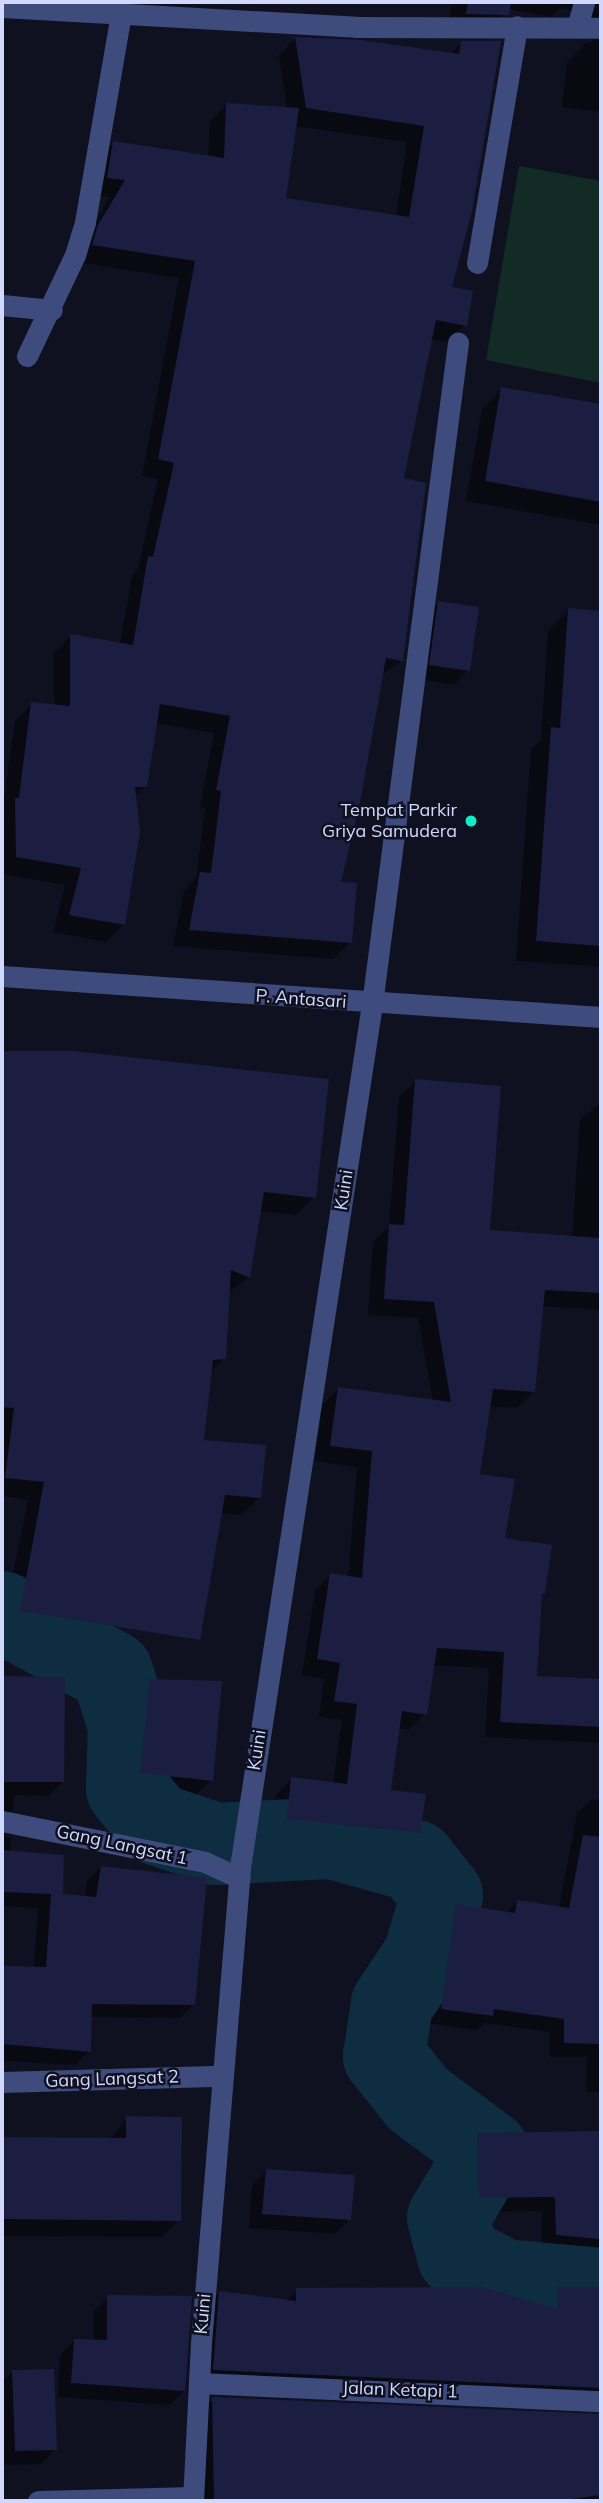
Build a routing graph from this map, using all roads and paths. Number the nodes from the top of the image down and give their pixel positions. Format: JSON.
{"nodes":[{"id":1,"x":584,"y":2,"type":"edge"},
{"id":2,"x":2,"y":7,"type":"edge"},
{"id":3,"x":121,"y":14,"type":"junction"},
{"id":4,"x":517,"y":26,"type":"junction"},
{"id":5,"x":578,"y":27,"type":"junction"},
{"id":6,"x":601,"y":28,"type":"edge"},
{"id":7,"x":477,"y":263,"type":"dead end"},
{"id":8,"x":2,"y":304,"type":"edge"},
{"id":9,"x":51,"y":310,"type":"junction"},
{"id":10,"x":458,"y":343,"type":"dead end"},
{"id":11,"x":27,"y":356,"type":"dead end"},
{"id":12,"x":2,"y":976,"type":"edge"},
{"id":13,"x":372,"y":1004,"type":"junction"},
{"id":14,"x":601,"y":1017,"type":"edge"},
{"id":15,"x":2,"y":1821,"type":"edge"},
{"id":16,"x":240,"y":1870,"type":"junction"},
{"id":17,"x":222,"y":2076,"type":"junction"},
{"id":18,"x":2,"y":2082,"type":"edge"},
{"id":19,"x":199,"y":2383,"type":"junction"},
{"id":20,"x":601,"y":2400,"type":"edge"},
{"id":21,"x":193,"y":2499,"type":"edge"},
{"id":22,"x":38,"y":2501,"type":"edge"}],
"edges":[{"from":1,"to":5,"type":"street"},
{"from":2,"to":3,"type":"street"},
{"from":3,"to":4,"type":"street"},
{"from":3,"to":9,"type":"street"},
{"from":4,"to":5,"type":"street"},
{"from":4,"to":7,"type":"street"},
{"from":5,"to":6,"type":"street"},
{"from":8,"to":9,"type":"street"},
{"from":9,"to":11,"type":"street"},
{"from":10,"to":13,"type":"street","name":"Kuini"},
{"from":12,"to":13,"type":"street","name":"P. Antasari"},
{"from":13,"to":14,"type":"street","name":"P. Antasari"},
{"from":13,"to":16,"type":"street","name":"Kuini"},
{"from":15,"to":16,"type":"street","name":"Gang Langsat 1"},
{"from":16,"to":17,"type":"street","name":"Kuini"},
{"from":17,"to":18,"type":"street","name":"Gang Langsat 2"},
{"from":17,"to":19,"type":"street","name":"Kuini"},
{"from":19,"to":20,"type":"street","name":"Jalan Ketapi 1"},
{"from":19,"to":21,"type":"street","name":"Kuini"},
{"from":21,"to":22,"type":"street"}]}
